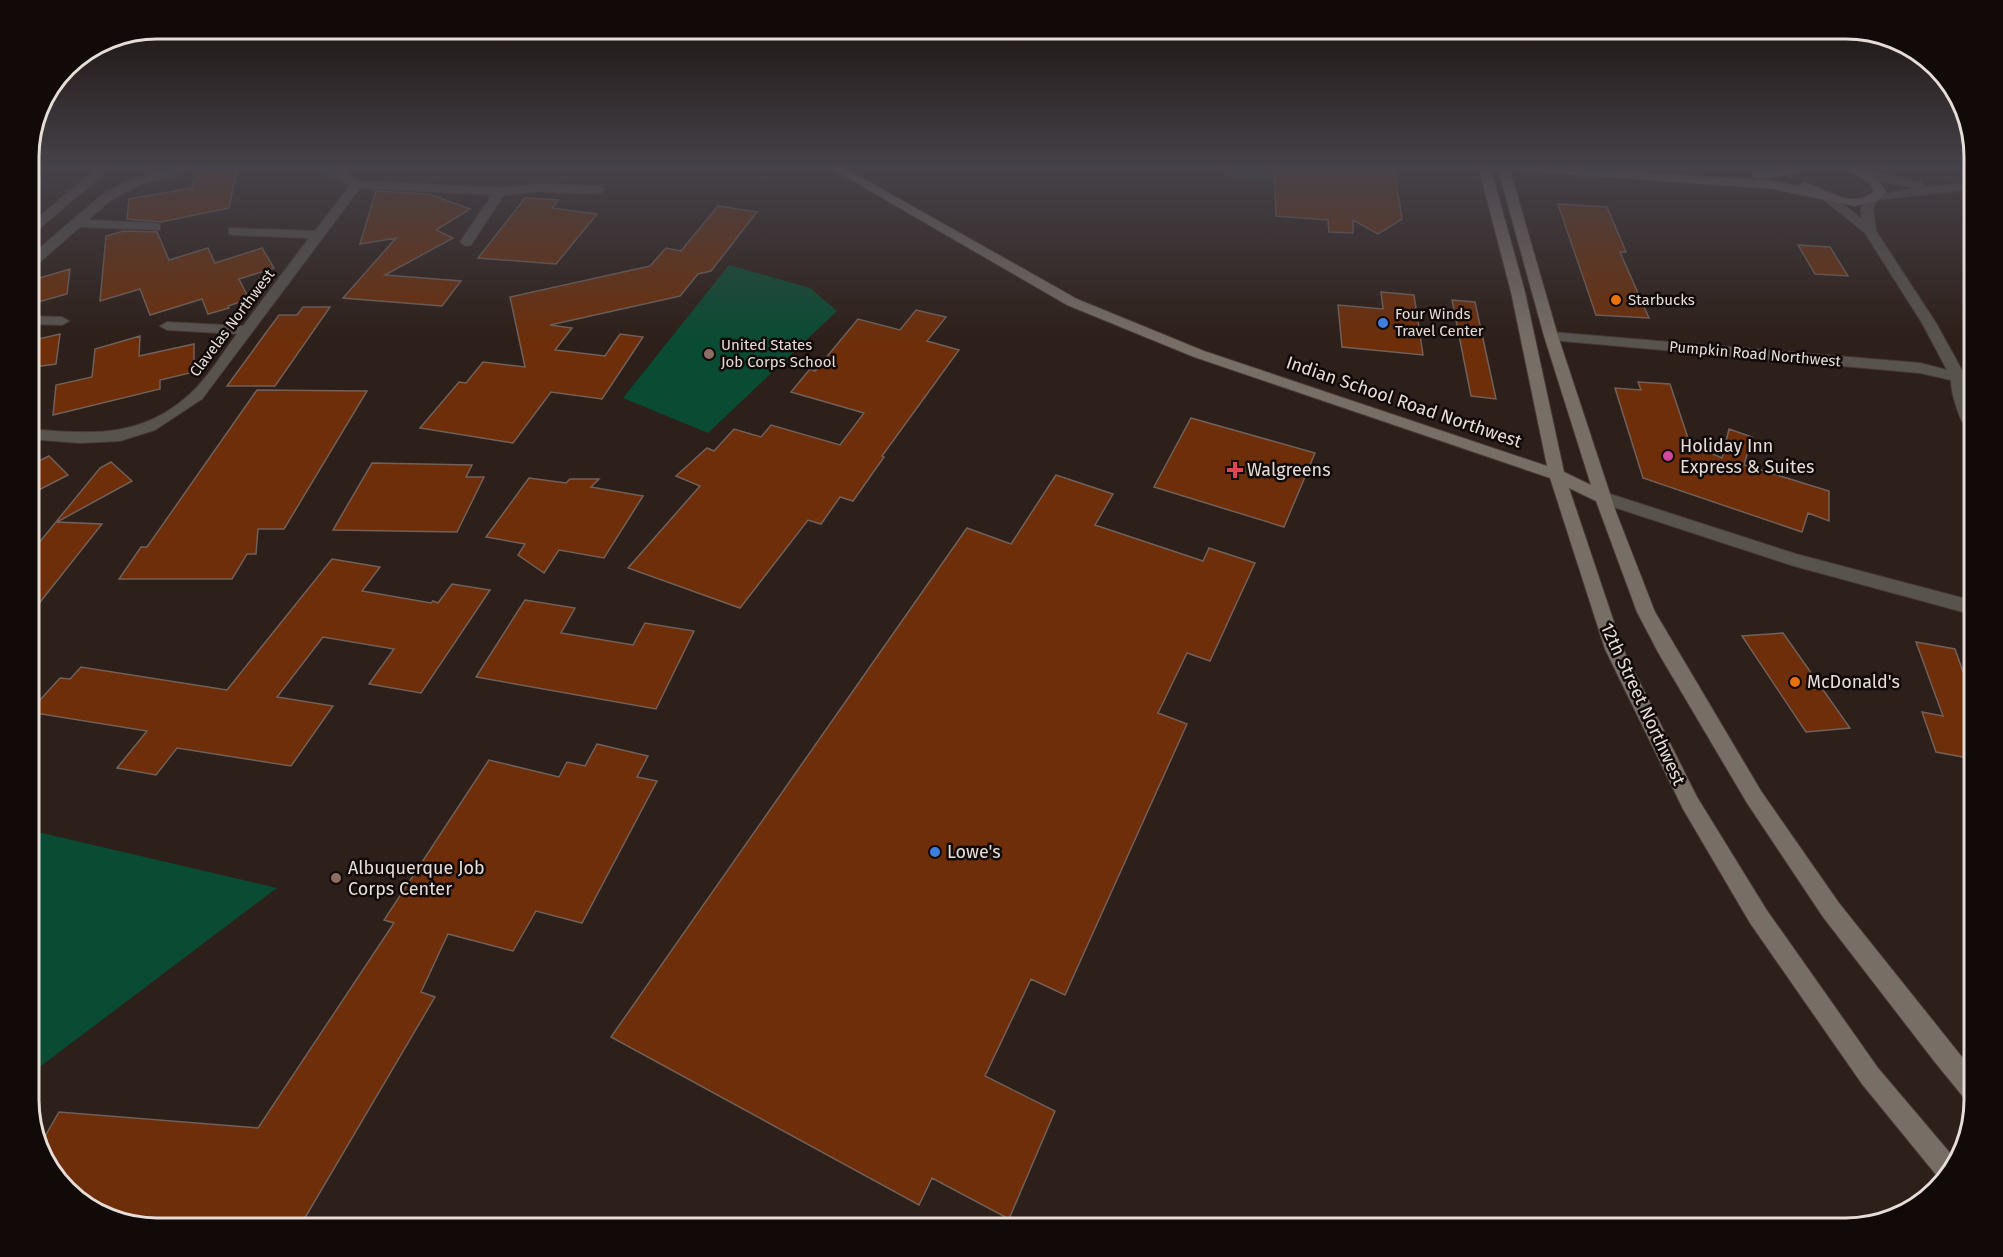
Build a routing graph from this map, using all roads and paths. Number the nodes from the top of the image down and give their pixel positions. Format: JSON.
{"nodes":[{"id":1,"x":74,"y":225,"type":"edge"},
{"id":2,"x":109,"y":225,"type":"edge"},
{"id":3,"x":327,"y":225,"type":"edge"},
{"id":4,"x":478,"y":225,"type":"edge"},
{"id":5,"x":938,"y":225,"type":"edge"},
{"id":6,"x":1500,"y":225,"type":"edge"},
{"id":7,"x":1519,"y":225,"type":"edge"},
{"id":8,"x":1861,"y":225,"type":"edge"},
{"id":9,"x":1869,"y":225,"type":"edge"},
{"id":10,"x":156,"y":227,"type":"dead end"},
{"id":11,"x":233,"y":231,"type":"dead end"},
{"id":12,"x":1870,"y":231,"type":"junction"},
{"id":13,"x":319,"y":235,"type":"junction"},
{"id":14,"x":466,"y":242,"type":"dead end"},
{"id":15,"x":39,"y":255,"type":"edge"},
{"id":16,"x":39,"y":320,"type":"edge"},
{"id":17,"x":62,"y":321,"type":"dead end"},
{"id":18,"x":167,"y":326,"type":"dead end"},
{"id":19,"x":247,"y":330,"type":"junction"},
{"id":20,"x":1551,"y":336,"type":"junction"},
{"id":21,"x":1958,"y":377,"type":"junction"},
{"id":22,"x":1964,"y":377,"type":"edge"},
{"id":23,"x":1964,"y":406,"type":"edge"},
{"id":24,"x":39,"y":435,"type":"edge"},
{"id":25,"x":1557,"y":475,"type":"junction"},
{"id":26,"x":1604,"y":498,"type":"junction"},
{"id":27,"x":1964,"y":605,"type":"edge"},
{"id":28,"x":1964,"y":1078,"type":"edge"},
{"id":29,"x":1944,"y":1165,"type":"edge"}],
"edges":[{"from":1,"to":15,"type":"street"},
{"from":2,"to":10,"type":"street"},
{"from":3,"to":13,"type":"street","name":"Clavelas Northwest"},
{"from":4,"to":14,"type":"street"},
{"from":5,"to":25,"type":"main road","name":"Indian School Road Northwest"},
{"from":6,"to":25,"type":"main road","name":"12th Street Northwest"},
{"from":7,"to":20,"type":"main road"},
{"from":8,"to":12,"type":"street"},
{"from":9,"to":12,"type":"street"},
{"from":11,"to":13,"type":"street"},
{"from":12,"to":21,"type":"street"},
{"from":13,"to":19,"type":"street","name":"Clavelas Northwest"},
{"from":16,"to":17,"type":"street"},
{"from":18,"to":19,"type":"street"},
{"from":19,"to":24,"type":"street","name":"Clavelas Northwest"},
{"from":20,"to":21,"type":"street","name":"Pumpkin Road Northwest"},
{"from":20,"to":26,"type":"main road"},
{"from":21,"to":22,"type":"street","name":"Pumpkin Road Northwest"},
{"from":21,"to":23,"type":"street"},
{"from":25,"to":26,"type":"main road","name":"Indian School Road Northwest"},
{"from":25,"to":29,"type":"main road","name":"12th Street Northwest"},
{"from":26,"to":27,"type":"street","name":"Indian School Road Northwest"},
{"from":26,"to":28,"type":"main road"}]}
